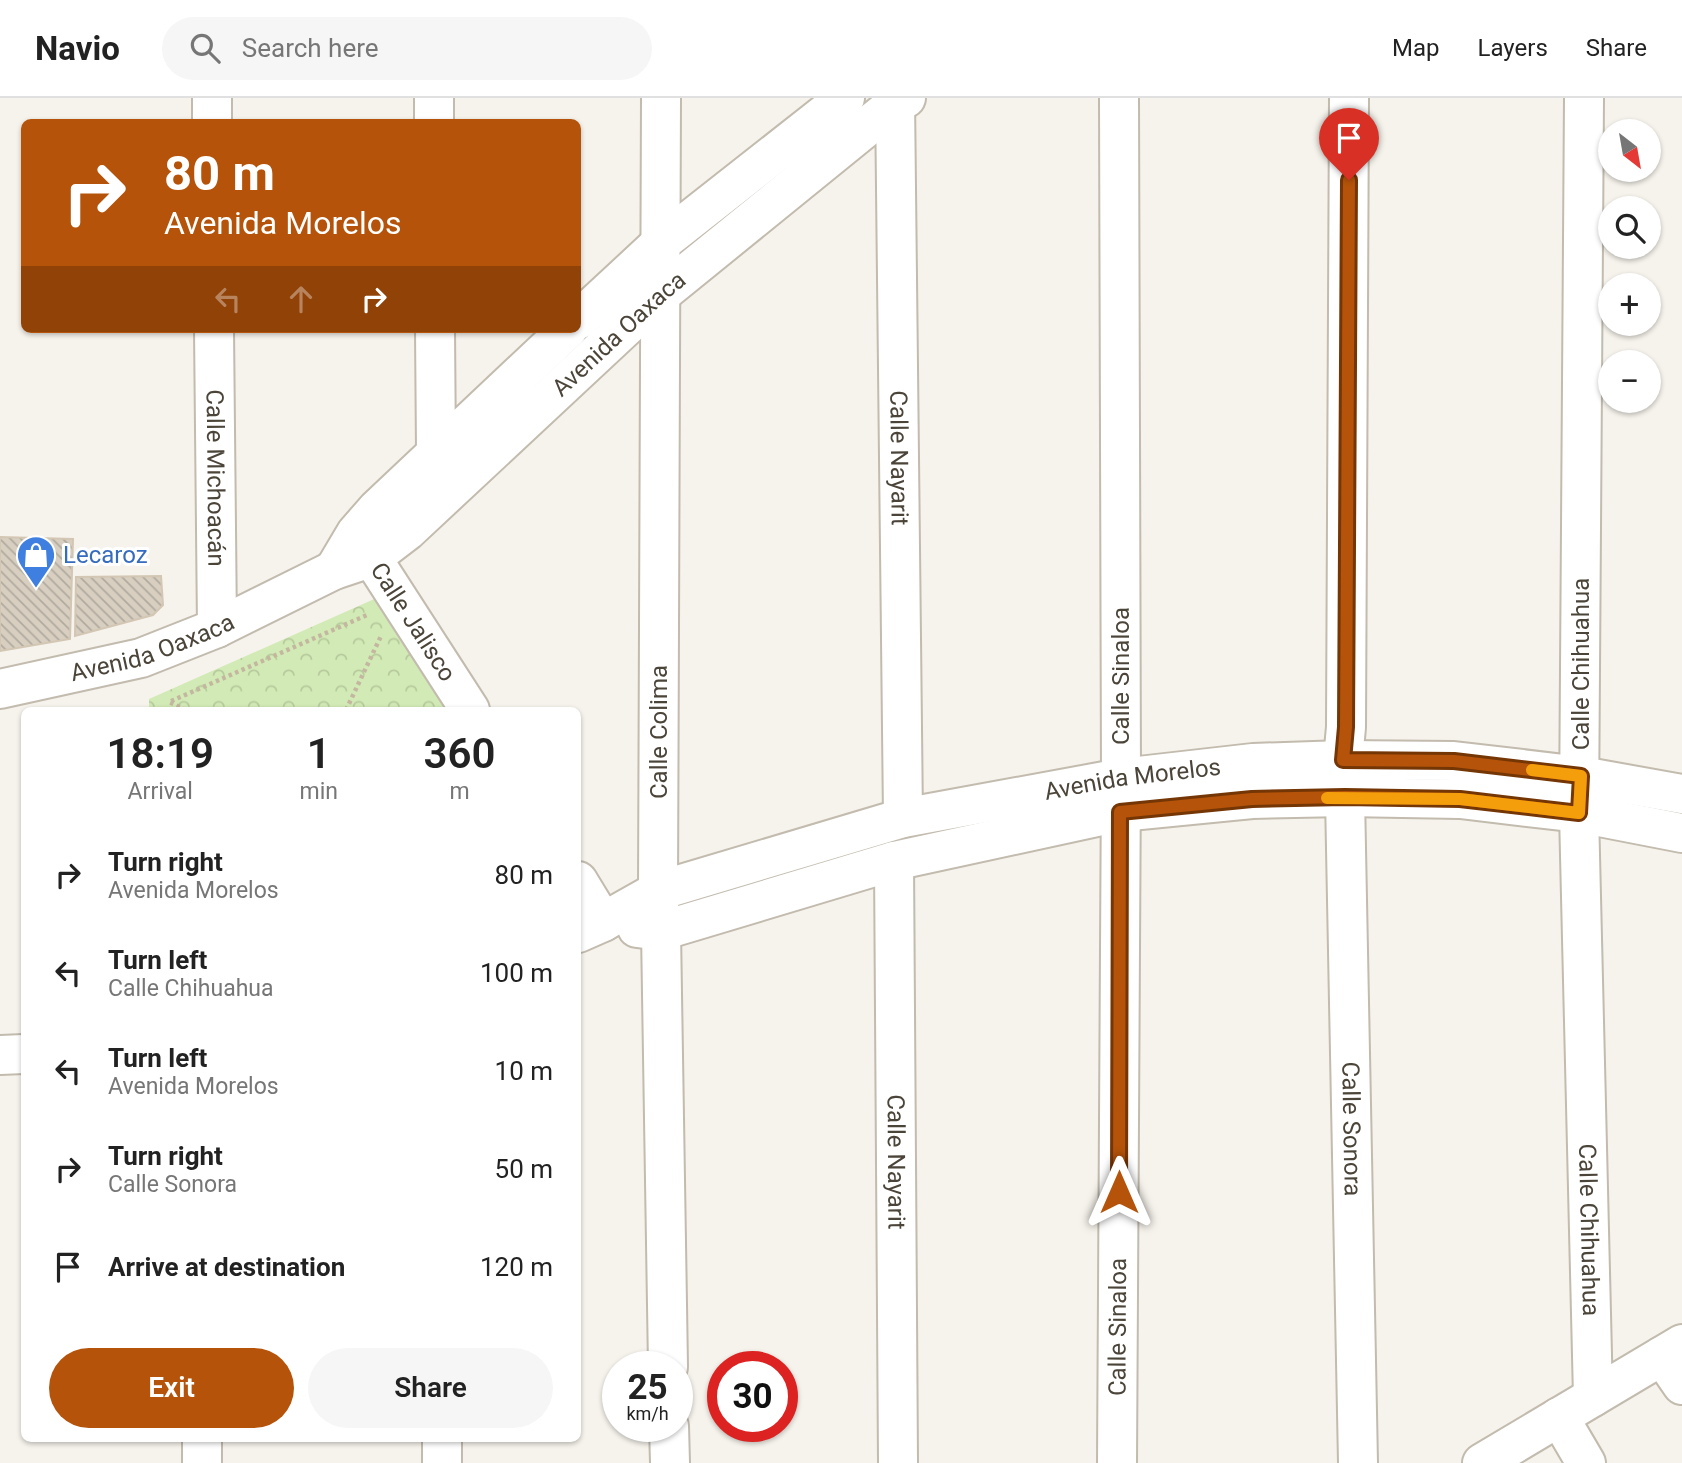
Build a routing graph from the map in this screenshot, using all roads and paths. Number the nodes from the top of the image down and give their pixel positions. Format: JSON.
{"nodes":[{"id":1,"x":212,"y":98,"type":"edge"},
{"id":2,"x":434,"y":98,"type":"edge"},
{"id":3,"x":662,"y":98,"type":"edge"},
{"id":4,"x":845,"y":98,"type":"edge"},
{"id":5,"x":1119,"y":98,"type":"edge"},
{"id":6,"x":1349,"y":98,"type":"edge"},
{"id":7,"x":1584,"y":98,"type":"edge"},
{"id":8,"x":899,"y":100,"type":"edge"},
{"id":9,"x":212,"y":119,"type":"edge"},
{"id":10,"x":434,"y":119,"type":"edge"},
{"id":11,"x":662,"y":242,"type":"junction"},
{"id":12,"x":661,"y":294,"type":"junction"},
{"id":13,"x":581,"y":317,"type":"edge"},
{"id":14,"x":214,"y":333,"type":"edge"},
{"id":15,"x":435,"y":333,"type":"edge"},
{"id":16,"x":564,"y":333,"type":"edge"},
{"id":17,"x":436,"y":453,"type":"junction"},
{"id":18,"x":365,"y":545,"type":"junction"},
{"id":19,"x":372,"y":614,"type":"dead end"},
{"id":20,"x":217,"y":628,"type":"junction"},
{"id":21,"x":18,"y":695,"type":"edge"},
{"id":22,"x":169,"y":702,"type":"junction"},
{"id":23,"x":169,"y":707,"type":"edge"},
{"id":24,"x":180,"y":707,"type":"edge"},
{"id":25,"x":468,"y":707,"type":"edge"},
{"id":26,"x":1581,"y":776,"type":"junction"},
{"id":27,"x":1344,"y":779,"type":"junction"},
{"id":28,"x":1682,"y":794,"type":"edge"},
{"id":29,"x":1121,"y":795,"type":"junction"},
{"id":30,"x":1579,"y":813,"type":"junction"},
{"id":31,"x":903,"y":818,"type":"junction"},
{"id":32,"x":1682,"y":833,"type":"edge"},
{"id":33,"x":894,"y":861,"type":"junction"},
{"id":34,"x":658,"y":891,"type":"junction"},
{"id":35,"x":581,"y":893,"type":"edge"},
{"id":36,"x":590,"y":928,"type":"edge"},
{"id":37,"x":661,"y":931,"type":"junction"},
{"id":38,"x":21,"y":1054,"type":"edge"},
{"id":39,"x":0,"y":1055,"type":"edge"},
{"id":40,"x":668,"y":1351,"type":"edge"},
{"id":41,"x":1675,"y":1362,"type":"edge"},
{"id":42,"x":1593,"y":1397,"type":"junction"},
{"id":43,"x":1559,"y":1417,"type":"junction"},
{"id":44,"x":202,"y":1442,"type":"edge"},
{"id":45,"x":442,"y":1442,"type":"edge"},
{"id":46,"x":669,"y":1442,"type":"edge"},
{"id":47,"x":202,"y":1463,"type":"edge"},
{"id":48,"x":442,"y":1463,"type":"edge"},
{"id":49,"x":670,"y":1463,"type":"edge"},
{"id":50,"x":898,"y":1463,"type":"edge"},
{"id":51,"x":1117,"y":1463,"type":"edge"},
{"id":52,"x":1358,"y":1463,"type":"edge"},
{"id":53,"x":1482,"y":1463,"type":"edge"},
{"id":54,"x":1586,"y":1463,"type":"edge"}],
"edges":[{"from":1,"to":9,"type":"street"},
{"from":2,"to":10,"type":"street"},
{"from":3,"to":11,"type":"street","name":"Calle Colima"},
{"from":4,"to":11,"type":"street","name":"Avenida Oaxaca"},
{"from":5,"to":29,"type":"street","name":"Calle Sinaloa"},
{"from":6,"to":27,"type":"street","name":"Calle Sonora"},
{"from":7,"to":26,"type":"street","name":"Calle Chihuahua"},
{"from":8,"to":12,"type":"street","name":"Avenida Oaxaca"},
{"from":8,"to":31,"type":"street","name":"Calle Nayarit"},
{"from":11,"to":12,"type":"street","name":"Calle Colima"},
{"from":11,"to":13,"type":"street","name":"Avenida Oaxaca"},
{"from":12,"to":18,"type":"street","name":"Avenida Oaxaca"},
{"from":12,"to":34,"type":"street","name":"Calle Colima"},
{"from":14,"to":20,"type":"street","name":"Calle Michoacán"},
{"from":15,"to":17,"type":"street"},
{"from":16,"to":17,"type":"street","name":"Avenida Oaxaca"},
{"from":17,"to":18,"type":"street","name":"Avenida Oaxaca"},
{"from":18,"to":20,"type":"street","name":"Avenida Oaxaca"},
{"from":18,"to":25,"type":"street","name":"Calle Jalisco"},
{"from":19,"to":22,"type":"path"},
{"from":20,"to":21,"type":"street","name":"Avenida Oaxaca"},
{"from":22,"to":23,"type":"path"},
{"from":22,"to":24,"type":"path"},
{"from":26,"to":27,"type":"street","name":"Avenida Morelos"},
{"from":26,"to":28,"type":"street","name":"Avenida Morelos"},
{"from":26,"to":30,"type":"street","name":"Calle Chihuahua"},
{"from":27,"to":29,"type":"street","name":"Avenida Morelos"},
{"from":27,"to":30,"type":"street","name":"Avenida Morelos"},
{"from":27,"to":52,"type":"street","name":"Calle Sonora"},
{"from":29,"to":31,"type":"street","name":"Avenida Morelos"},
{"from":29,"to":33,"type":"street","name":"Avenida Morelos"},
{"from":29,"to":51,"type":"street","name":"Calle Sinaloa"},
{"from":30,"to":32,"type":"street","name":"Avenida Morelos"},
{"from":30,"to":42,"type":"street","name":"Calle Chihuahua"},
{"from":31,"to":34,"type":"street","name":"Avenida Morelos"},
{"from":33,"to":37,"type":"street","name":"Avenida Morelos"},
{"from":33,"to":50,"type":"street","name":"Calle Nayarit"},
{"from":34,"to":36,"type":"street","name":"Avenida Morelos"},
{"from":34,"to":37,"type":"street","name":"Calle Colima"},
{"from":35,"to":36,"type":"street"},
{"from":36,"to":37,"type":"street","name":"Avenida Morelos"},
{"from":37,"to":40,"type":"street","name":"Calle Colima"},
{"from":38,"to":39,"type":"street"},
{"from":41,"to":42,"type":"street"},
{"from":42,"to":43,"type":"street"},
{"from":43,"to":53,"type":"street"},
{"from":43,"to":54,"type":"street"},
{"from":44,"to":47,"type":"street"},
{"from":45,"to":48,"type":"street"},
{"from":46,"to":49,"type":"street"}]}
